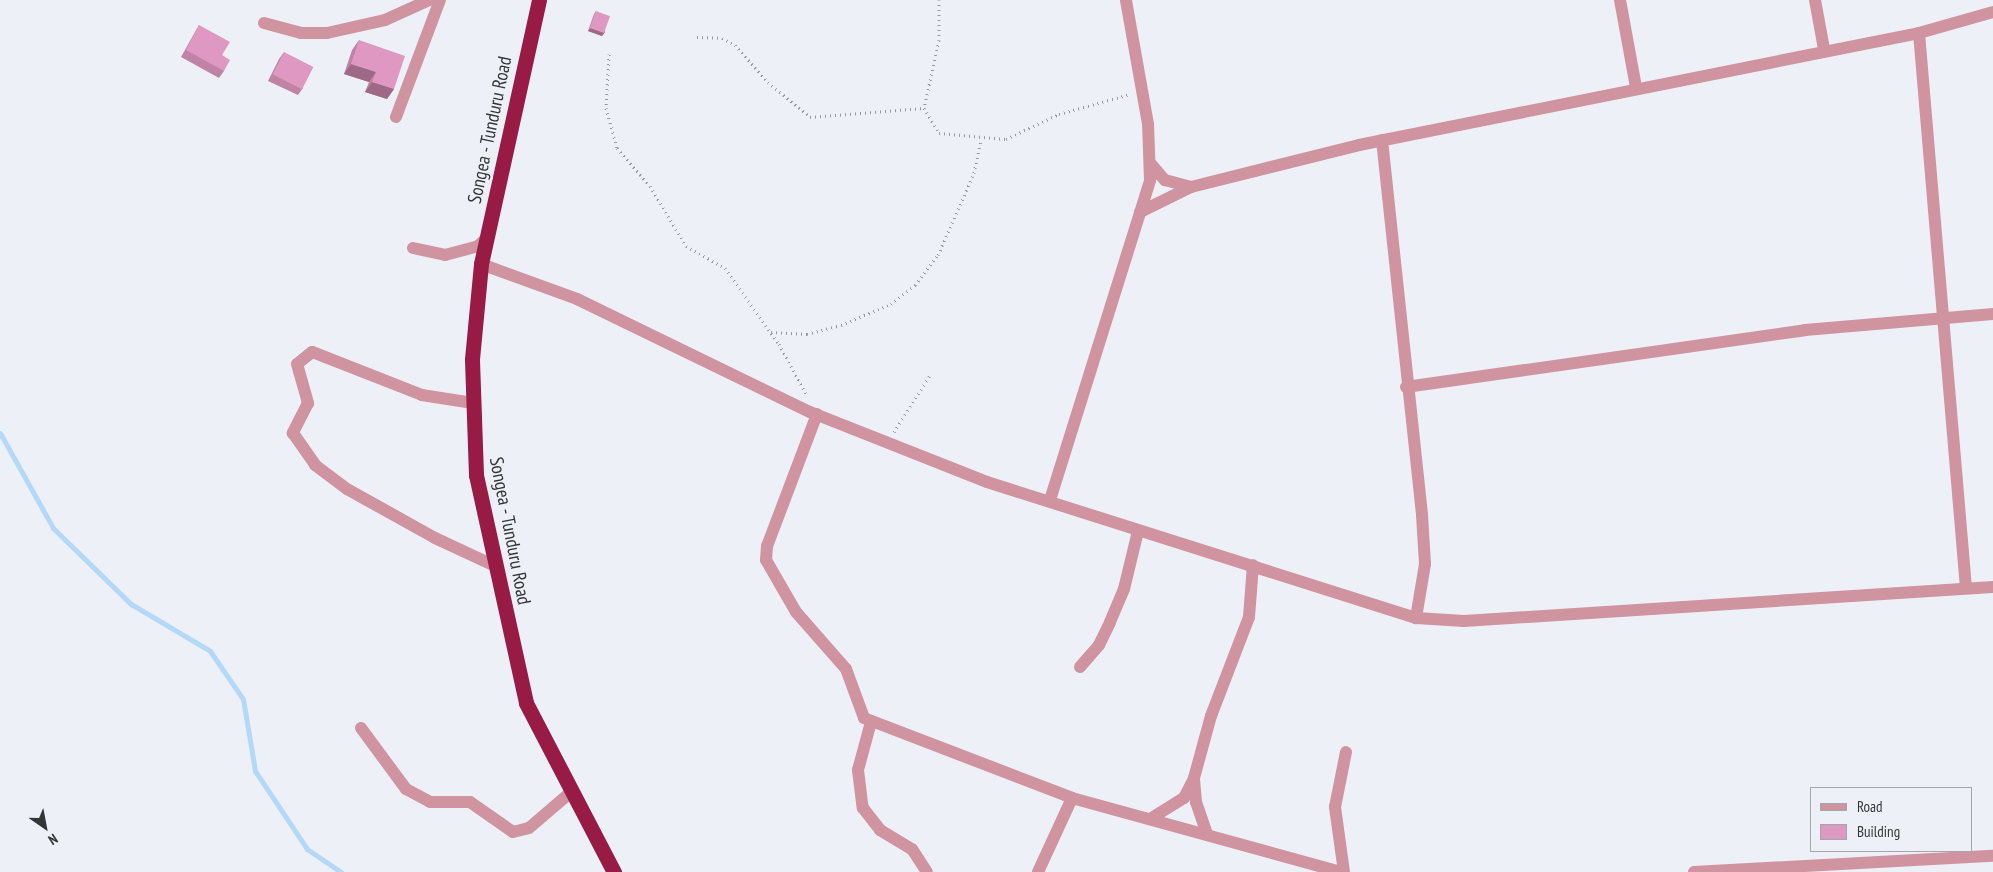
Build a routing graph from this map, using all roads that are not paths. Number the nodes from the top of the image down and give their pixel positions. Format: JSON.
{"nodes":[{"id":1,"x":428,"y":0,"type":"edge"},
{"id":2,"x":440,"y":0,"type":"edge"},
{"id":3,"x":539,"y":0,"type":"edge"},
{"id":4,"x":1126,"y":0,"type":"edge"},
{"id":5,"x":1620,"y":0,"type":"edge"},
{"id":6,"x":1815,"y":0,"type":"edge"},
{"id":7,"x":1993,"y":12,"type":"edge"},
{"id":8,"x":264,"y":23,"type":"dead end"},
{"id":9,"x":1919,"y":33,"type":"junction"},
{"id":10,"x":1824,"y":49,"type":"junction"},
{"id":11,"x":1636,"y":87,"type":"junction"},
{"id":12,"x":396,"y":117,"type":"dead end"},
{"id":13,"x":1382,"y":140,"type":"junction"},
{"id":14,"x":1150,"y":163,"type":"junction"},
{"id":15,"x":1191,"y":187,"type":"junction"},
{"id":16,"x":1140,"y":212,"type":"junction"},
{"id":17,"x":487,"y":238,"type":"junction"},
{"id":18,"x":413,"y":248,"type":"dead end"},
{"id":19,"x":481,"y":264,"type":"junction"},
{"id":20,"x":1993,"y":314,"type":"edge"},
{"id":21,"x":1944,"y":318,"type":"junction"},
{"id":22,"x":1406,"y":387,"type":"junction"},
{"id":23,"x":473,"y":403,"type":"junction"},
{"id":24,"x":814,"y":413,"type":"junction"},
{"id":25,"x":1050,"y":500,"type":"junction"},
{"id":26,"x":1138,"y":531,"type":"junction"},
{"id":27,"x":1253,"y":565,"type":"junction"},
{"id":28,"x":495,"y":566,"type":"junction"},
{"id":29,"x":1993,"y":587,"type":"edge"},
{"id":30,"x":1966,"y":588,"type":"junction"},
{"id":31,"x":1416,"y":618,"type":"junction"},
{"id":32,"x":1080,"y":667,"type":"dead end"},
{"id":33,"x":871,"y":722,"type":"junction"},
{"id":34,"x":361,"y":728,"type":"dead end"},
{"id":35,"x":1346,"y":752,"type":"dead end"},
{"id":36,"x":1194,"y":778,"type":"junction"},
{"id":37,"x":570,"y":793,"type":"junction"},
{"id":38,"x":1072,"y":798,"type":"junction"},
{"id":39,"x":1150,"y":819,"type":"junction"},
{"id":40,"x":1207,"y":834,"type":"junction"},
{"id":41,"x":1993,"y":856,"type":"edge"},
{"id":42,"x":614,"y":872,"type":"edge"},
{"id":43,"x":927,"y":872,"type":"edge"},
{"id":44,"x":1038,"y":872,"type":"edge"},
{"id":45,"x":1340,"y":872,"type":"edge"},
{"id":46,"x":1344,"y":872,"type":"edge"},
{"id":47,"x":1694,"y":872,"type":"edge"}],
"edges":[{"from":1,"to":8,"type":"street"},
{"from":2,"to":12,"type":"street"},
{"from":3,"to":17,"type":"highway","name":"Songea - Tunduru Road"},
{"from":4,"to":14,"type":"street"},
{"from":5,"to":11,"type":"street"},
{"from":6,"to":10,"type":"street"},
{"from":7,"to":9,"type":"street"},
{"from":9,"to":10,"type":"street"},
{"from":9,"to":21,"type":"street"},
{"from":10,"to":11,"type":"street"},
{"from":11,"to":13,"type":"street"},
{"from":13,"to":15,"type":"street"},
{"from":13,"to":22,"type":"street"},
{"from":14,"to":15,"type":"street"},
{"from":14,"to":16,"type":"street"},
{"from":15,"to":16,"type":"street"},
{"from":16,"to":25,"type":"street"},
{"from":17,"to":18,"type":"street"},
{"from":17,"to":19,"type":"highway","name":"Songea - Tunduru Road"},
{"from":19,"to":23,"type":"highway","name":"Songea - Tunduru Road"},
{"from":19,"to":24,"type":"street"},
{"from":20,"to":21,"type":"street"},
{"from":21,"to":22,"type":"street"},
{"from":21,"to":30,"type":"street"},
{"from":22,"to":31,"type":"street"},
{"from":23,"to":28,"type":"highway","name":"Songea - Tunduru Road"},
{"from":23,"to":28,"type":"street"},
{"from":24,"to":25,"type":"street"},
{"from":24,"to":33,"type":"street"},
{"from":25,"to":26,"type":"street"},
{"from":26,"to":27,"type":"street"},
{"from":26,"to":32,"type":"street"},
{"from":27,"to":31,"type":"street"},
{"from":27,"to":36,"type":"street"},
{"from":28,"to":37,"type":"highway","name":"Songea - Tunduru Road"},
{"from":29,"to":30,"type":"street"},
{"from":30,"to":31,"type":"street"},
{"from":33,"to":38,"type":"street"},
{"from":33,"to":43,"type":"street"},
{"from":34,"to":37,"type":"street"},
{"from":35,"to":46,"type":"street"},
{"from":36,"to":39,"type":"street"},
{"from":36,"to":40,"type":"street"},
{"from":37,"to":42,"type":"highway","name":"Songea - Tunduru Road"},
{"from":38,"to":39,"type":"street"},
{"from":38,"to":44,"type":"street"},
{"from":39,"to":40,"type":"street"},
{"from":40,"to":45,"type":"street"},
{"from":41,"to":47,"type":"street"}]}
